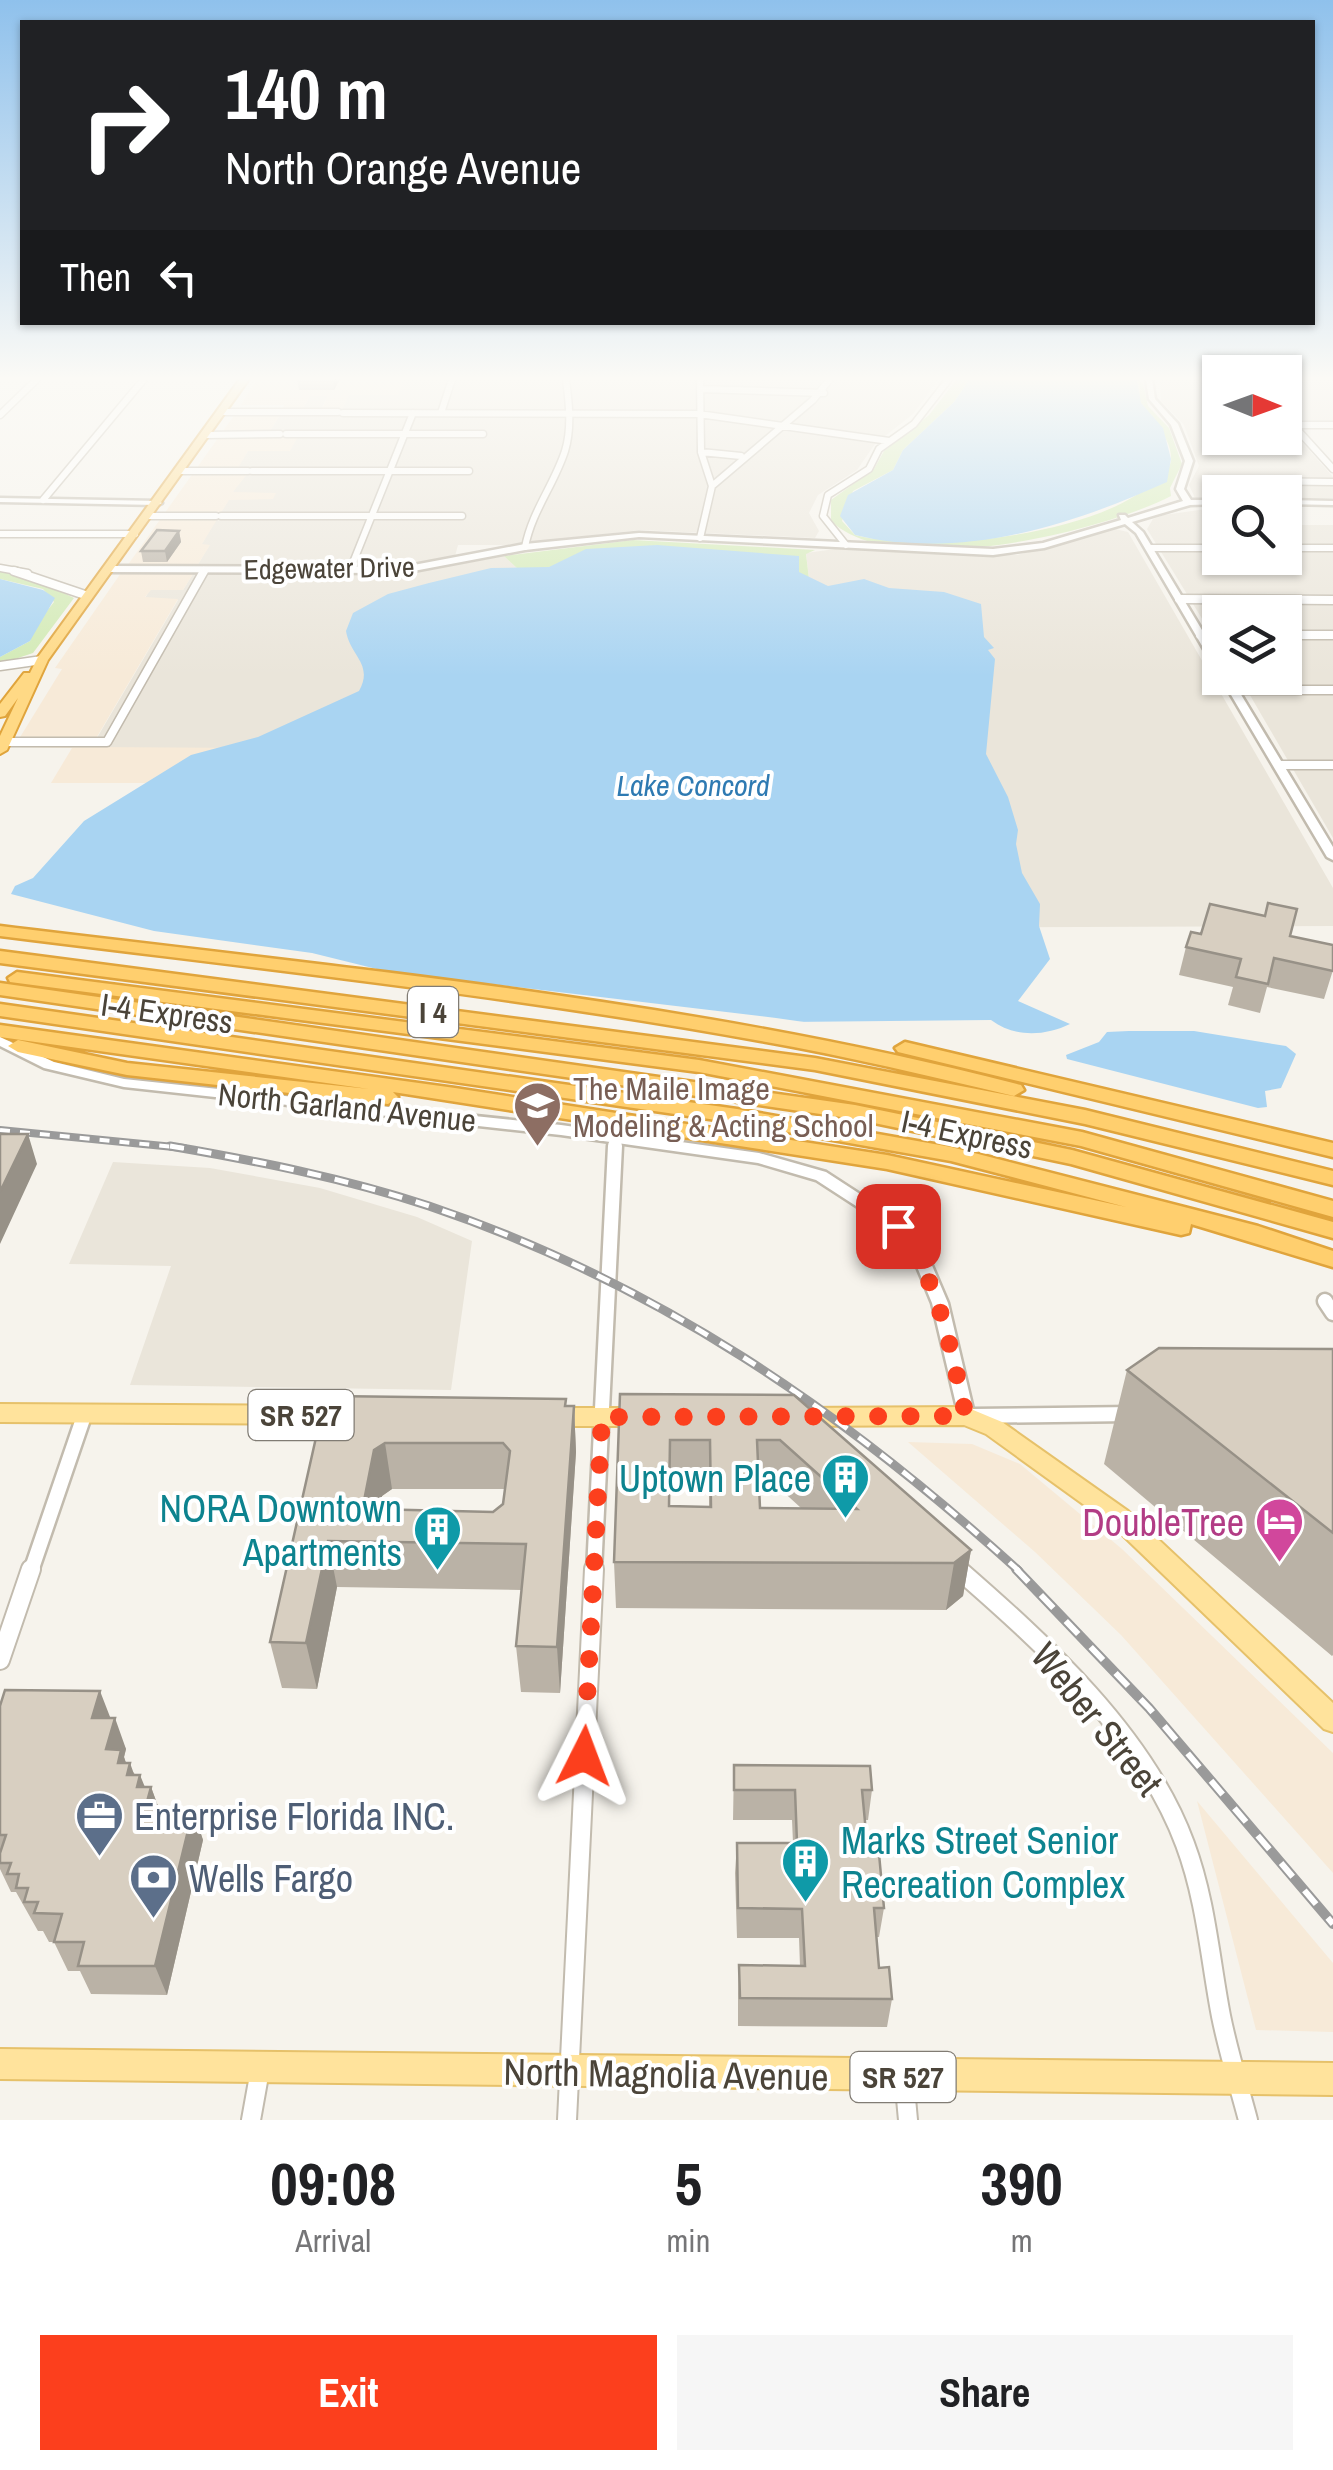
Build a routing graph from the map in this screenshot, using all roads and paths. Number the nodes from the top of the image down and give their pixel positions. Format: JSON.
{"nodes":[{"id":1,"x":62,"y":478,"type":"edge"},
{"id":2,"x":177,"y":478,"type":"edge"},
{"id":3,"x":386,"y":478,"type":"edge"},
{"id":4,"x":551,"y":478,"type":"edge"},
{"id":5,"x":709,"y":478,"type":"edge"},
{"id":6,"x":720,"y":478,"type":"edge"},
{"id":7,"x":857,"y":478,"type":"edge"},
{"id":8,"x":1184,"y":478,"type":"edge"},
{"id":9,"x":1302,"y":481,"type":"edge"},
{"id":10,"x":1333,"y":482,"type":"edge"},
{"id":11,"x":712,"y":486,"type":"junction"},
{"id":12,"x":43,"y":500,"type":"junction"},
{"id":13,"x":158,"y":502,"type":"junction"},
{"id":14,"x":1302,"y":502,"type":"edge"},
{"id":15,"x":1333,"y":502,"type":"edge"},
{"id":16,"x":0,"y":503,"type":"edge"},
{"id":17,"x":144,"y":503,"type":"junction"},
{"id":18,"x":1189,"y":503,"type":"junction"},
{"id":19,"x":1202,"y":503,"type":"edge"},
{"id":20,"x":1165,"y":510,"type":"junction"},
{"id":21,"x":149,"y":516,"type":"junction"},
{"id":22,"x":372,"y":516,"type":"junction"},
{"id":23,"x":462,"y":516,"type":"dead end"},
{"id":24,"x":1125,"y":519,"type":"junction"},
{"id":25,"x":0,"y":534,"type":"edge"},
{"id":26,"x":136,"y":534,"type":"junction"},
{"id":27,"x":1142,"y":536,"type":"junction"},
{"id":28,"x":700,"y":538,"type":"junction"},
{"id":29,"x":846,"y":545,"type":"junction"},
{"id":30,"x":525,"y":547,"type":"junction"},
{"id":31,"x":1149,"y":548,"type":"junction"},
{"id":32,"x":1202,"y":548,"type":"edge"},
{"id":33,"x":1302,"y":548,"type":"edge"},
{"id":34,"x":1333,"y":548,"type":"edge"},
{"id":35,"x":0,"y":568,"type":"edge"},
{"id":36,"x":109,"y":569,"type":"junction"},
{"id":37,"x":204,"y":570,"type":"junction"},
{"id":38,"x":350,"y":570,"type":"junction"},
{"id":39,"x":88,"y":596,"type":"junction"},
{"id":40,"x":1180,"y":599,"type":"junction"},
{"id":41,"x":1333,"y":600,"type":"edge"},
{"id":42,"x":1200,"y":635,"type":"joint"},
{"id":43,"x":1302,"y":635,"type":"edge"},
{"id":44,"x":1333,"y":635,"type":"edge"},
{"id":45,"x":1202,"y":638,"type":"edge"},
{"id":46,"x":41,"y":663,"type":"junction"},
{"id":47,"x":0,"y":666,"type":"edge"},
{"id":48,"x":1302,"y":690,"type":"edge"},
{"id":49,"x":1333,"y":690,"type":"edge"},
{"id":50,"x":1236,"y":695,"type":"edge"},
{"id":51,"x":0,"y":713,"type":"edge"},
{"id":52,"x":2,"y":746,"type":"edge"},
{"id":53,"x":1278,"y":765,"type":"junction"},
{"id":54,"x":1333,"y":765,"type":"edge"},
{"id":55,"x":1333,"y":857,"type":"edge"},
{"id":56,"x":4,"y":933,"type":"edge"},
{"id":57,"x":0,"y":957,"type":"edge"},
{"id":58,"x":0,"y":976,"type":"edge"},
{"id":59,"x":29,"y":986,"type":"junction"},
{"id":60,"x":1,"y":1010,"type":"edge"},
{"id":61,"x":650,"y":1016,"type":"junction"},
{"id":62,"x":16,"y":1040,"type":"edge"},
{"id":63,"x":1085,"y":1117,"type":"junction"},
{"id":64,"x":620,"y":1130,"type":"junction"},
{"id":65,"x":1333,"y":1140,"type":"edge"},
{"id":66,"x":1310,"y":1144,"type":"junction"},
{"id":67,"x":1333,"y":1150,"type":"edge"},
{"id":68,"x":1333,"y":1178,"type":"edge"},
{"id":69,"x":1333,"y":1209,"type":"edge"},
{"id":70,"x":1333,"y":1230,"type":"edge"},
{"id":71,"x":1333,"y":1259,"type":"edge"},
{"id":72,"x":1333,"y":1272,"type":"edge"},
{"id":73,"x":0,"y":1413,"type":"edge"},
{"id":74,"x":85,"y":1414,"type":"junction"},
{"id":75,"x":1150,"y":1414,"type":"edge"},
{"id":76,"x":375,"y":1416,"type":"edge"},
{"id":77,"x":528,"y":1416,"type":"edge"},
{"id":78,"x":966,"y":1416,"type":"junction"},
{"id":79,"x":602,"y":1417,"type":"junction"},
{"id":80,"x":658,"y":1417,"type":"edge"},
{"id":81,"x":773,"y":1417,"type":"joint"},
{"id":82,"x":804,"y":1436,"type":"edge"},
{"id":83,"x":934,"y":1548,"type":"edge"},
{"id":84,"x":0,"y":1660,"type":"edge"},
{"id":85,"x":1333,"y":1720,"type":"edge"},
{"id":86,"x":0,"y":2064,"type":"edge"},
{"id":87,"x":260,"y":2070,"type":"junction"},
{"id":88,"x":570,"y":2072,"type":"junction"},
{"id":89,"x":904,"y":2077,"type":"junction"},
{"id":90,"x":1237,"y":2078,"type":"junction"},
{"id":91,"x":1333,"y":2079,"type":"edge"},
{"id":92,"x":251,"y":2120,"type":"edge"},
{"id":93,"x":567,"y":2120,"type":"edge"},
{"id":94,"x":908,"y":2120,"type":"edge"},
{"id":95,"x":1248,"y":2120,"type":"edge"}],
"edges":[{"from":1,"to":12,"type":"street"},
{"from":2,"to":13,"type":"highway"},
{"from":3,"to":22,"type":"street"},
{"from":4,"to":30,"type":"street"},
{"from":5,"to":11,"type":"street"},
{"from":6,"to":11,"type":"street"},
{"from":7,"to":29,"type":"street"},
{"from":8,"to":18,"type":"street"},
{"from":9,"to":10,"type":"street"},
{"from":11,"to":28,"type":"street"},
{"from":12,"to":16,"type":"street"},
{"from":12,"to":17,"type":"street"},
{"from":13,"to":17,"type":"street"},
{"from":13,"to":21,"type":"highway"},
{"from":14,"to":15,"type":"street"},
{"from":16,"to":17,"type":"street"},
{"from":18,"to":19,"type":"street","name":"Edgewater Drive"},
{"from":18,"to":20,"type":"street","name":"Edgewater Drive"},
{"from":18,"to":24,"type":"street","name":"Edgewater Drive"},
{"from":20,"to":24,"type":"street","name":"Edgewater Drive"},
{"from":20,"to":27,"type":"street"},
{"from":21,"to":22,"type":"street"},
{"from":21,"to":26,"type":"highway"},
{"from":22,"to":23,"type":"street"},
{"from":22,"to":38,"type":"street"},
{"from":24,"to":27,"type":"street"},
{"from":24,"to":29,"type":"street","name":"Edgewater Drive"},
{"from":25,"to":26,"type":"street"},
{"from":26,"to":36,"type":"highway"},
{"from":27,"to":31,"type":"street"},
{"from":28,"to":29,"type":"street","name":"Edgewater Drive"},
{"from":28,"to":30,"type":"street","name":"Edgewater Drive"},
{"from":30,"to":38,"type":"street","name":"Edgewater Drive"},
{"from":31,"to":32,"type":"street"},
{"from":31,"to":40,"type":"street"},
{"from":33,"to":34,"type":"street"},
{"from":35,"to":39,"type":"street"},
{"from":36,"to":37,"type":"street","name":"Edgewater Drive"},
{"from":36,"to":39,"type":"highway"},
{"from":37,"to":38,"type":"street","name":"Edgewater Drive"},
{"from":37,"to":52,"type":"street"},
{"from":39,"to":46,"type":"highway"},
{"from":40,"to":41,"type":"street"},
{"from":40,"to":42,"type":"street"},
{"from":42,"to":45,"type":"street"},
{"from":43,"to":44,"type":"street"},
{"from":46,"to":47,"type":"street"},
{"from":46,"to":51,"type":"highway"},
{"from":46,"to":52,"type":"highway"},
{"from":48,"to":49,"type":"street"},
{"from":50,"to":53,"type":"street"},
{"from":53,"to":54,"type":"street"},
{"from":53,"to":55,"type":"street"},
{"from":56,"to":61,"type":"highway"},
{"from":57,"to":63,"type":"highway","number":"I 4"},
{"from":58,"to":59,"type":"highway","name":"I-4 Express"},
{"from":59,"to":60,"type":"highway","name":"I-4 Express"},
{"from":59,"to":69,"type":"highway","name":"I-4 Express"},
{"from":59,"to":70,"type":"highway","name":"I-4 Express"},
{"from":60,"to":62,"type":"highway"},
{"from":60,"to":71,"type":"highway","number":"I 4"},
{"from":61,"to":63,"type":"highway"},
{"from":61,"to":66,"type":"highway"},
{"from":62,"to":64,"type":"highway"},
{"from":63,"to":68,"type":"highway","number":"I 4"},
{"from":64,"to":72,"type":"highway"},
{"from":64,"to":78,"type":"street"},
{"from":64,"to":79,"type":"street"},
{"from":65,"to":66,"type":"highway"},
{"from":66,"to":67,"type":"highway"},
{"from":73,"to":74,"type":"main road","number":"SR 527"},
{"from":74,"to":76,"type":"main road","number":"SR 527"},
{"from":74,"to":84,"type":"street"},
{"from":75,"to":78,"type":"street"},
{"from":77,"to":79,"type":"main road"},
{"from":78,"to":81,"type":"main road"},
{"from":78,"to":85,"type":"main road"},
{"from":79,"to":80,"type":"main road"},
{"from":79,"to":88,"type":"street"},
{"from":81,"to":82,"type":"street"},
{"from":83,"to":90,"type":"street","name":"Weber Street"},
{"from":86,"to":87,"type":"main road","name":"North Magnolia Avenue","number":"SR 527"},
{"from":87,"to":88,"type":"main road","name":"North Magnolia Avenue","number":"SR 527"},
{"from":87,"to":92,"type":"street"},
{"from":88,"to":89,"type":"main road","name":"North Magnolia Avenue","number":"SR 527"},
{"from":88,"to":93,"type":"street"},
{"from":89,"to":90,"type":"main road","name":"North Magnolia Avenue","number":"SR 527"},
{"from":89,"to":94,"type":"street"},
{"from":90,"to":91,"type":"main road","name":"North Magnolia Avenue","number":"SR 527"},
{"from":90,"to":95,"type":"street","name":"Weber Street"}]}
